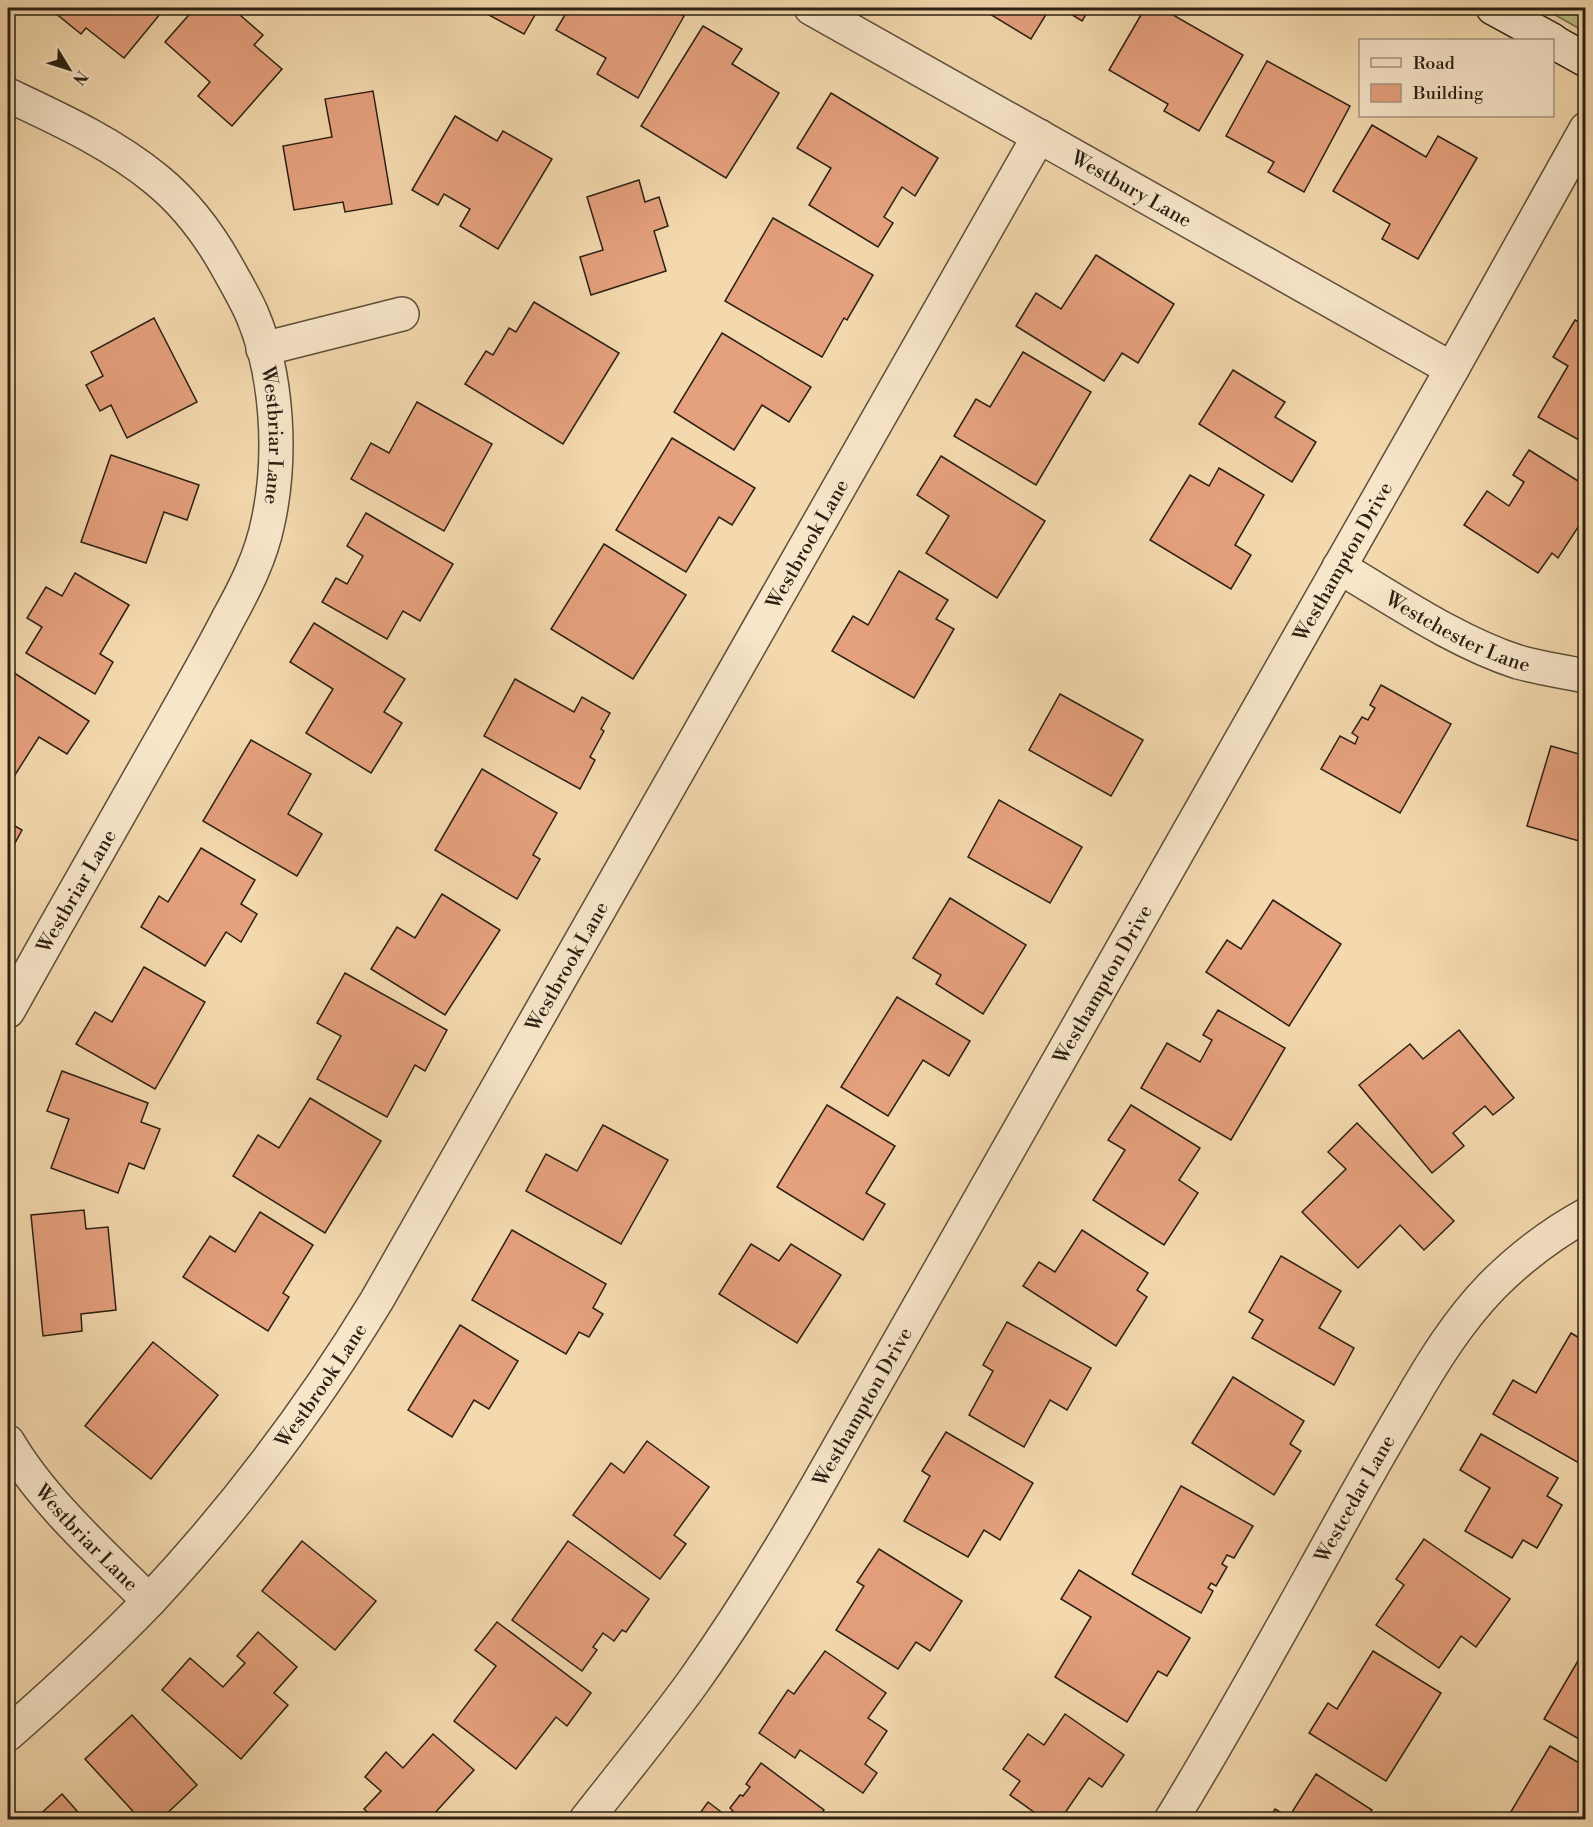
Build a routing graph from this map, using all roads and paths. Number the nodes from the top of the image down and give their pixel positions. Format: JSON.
{"nodes":[{"id":1,"x":811,"y":8,"type":"edge"},
{"id":2,"x":1493,"y":8,"type":"edge"},
{"id":3,"x":1548,"y":39,"type":"edge"},
{"id":4,"x":1554,"y":42,"type":"edge"},
{"id":5,"x":1586,"y":60,"type":"edge"},
{"id":6,"x":8,"y":95,"type":"edge"},
{"id":7,"x":1586,"y":129,"type":"edge"},
{"id":8,"x":1039,"y":136,"type":"junction"},
{"id":9,"x":402,"y":314,"type":"dead end"},
{"id":10,"x":263,"y":349,"type":"junction"},
{"id":11,"x":1452,"y":369,"type":"junction"},
{"id":12,"x":1339,"y":567,"type":"junction"},
{"id":13,"x":1586,"y":676,"type":"edge"},
{"id":14,"x":8,"y":1011,"type":"edge"},
{"id":15,"x":1586,"y":1215,"type":"edge"},
{"id":16,"x":8,"y":1442,"type":"edge"},
{"id":17,"x":149,"y":1601,"type":"junction"},
{"id":18,"x":8,"y":1734,"type":"edge"},
{"id":19,"x":586,"y":1820,"type":"edge"},
{"id":20,"x":1171,"y":1820,"type":"edge"}],
"edges":[{"from":1,"to":8,"type":"street","name":"Westbury Lane"},
{"from":2,"to":3,"type":"street"},
{"from":4,"to":5,"type":"street"},
{"from":6,"to":10,"type":"street","name":"Westbriar Lane"},
{"from":7,"to":11,"type":"street","name":"Westhampton Drive"},
{"from":8,"to":11,"type":"street","name":"Westbury Lane"},
{"from":8,"to":17,"type":"street","name":"Westbrook Lane"},
{"from":9,"to":10,"type":"street"},
{"from":10,"to":14,"type":"street","name":"Westbriar Lane"},
{"from":11,"to":12,"type":"street","name":"Westhampton Drive"},
{"from":12,"to":13,"type":"street","name":"Westchester Lane"},
{"from":12,"to":19,"type":"street","name":"Westhampton Drive"},
{"from":15,"to":20,"type":"street","name":"Westcedar Lane"},
{"from":16,"to":17,"type":"street","name":"Westbriar Lane"},
{"from":17,"to":18,"type":"street","name":"Westbrook Lane"}]}
